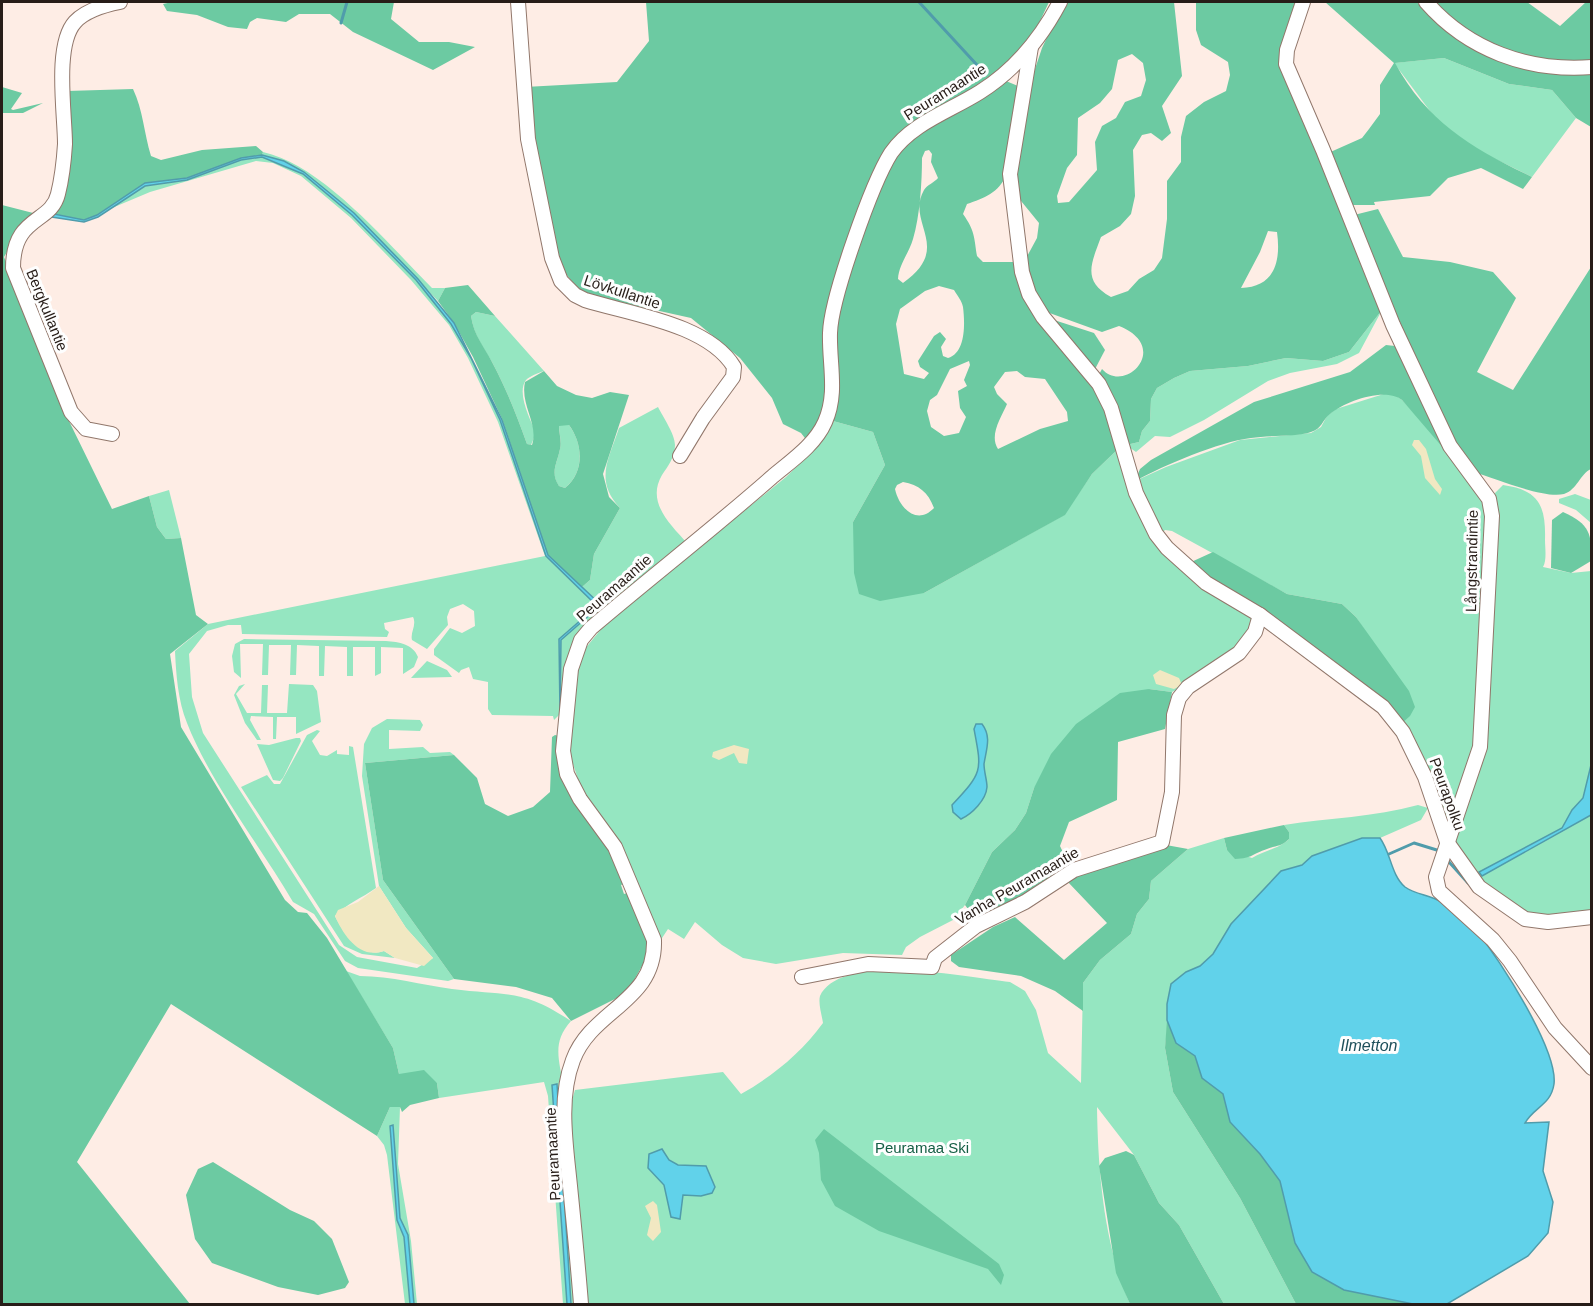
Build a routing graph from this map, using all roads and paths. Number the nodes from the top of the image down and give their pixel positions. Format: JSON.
{"nodes":[{"id":1,"x":120,"y":2,"type":"edge"},
{"id":2,"x":518,"y":2,"type":"edge"},
{"id":3,"x":1060,"y":2,"type":"edge"},
{"id":4,"x":1303,"y":2,"type":"edge"},
{"id":5,"x":1426,"y":2,"type":"edge"},
{"id":6,"x":1031,"y":47,"type":"junction"},
{"id":7,"x":1592,"y":67,"type":"edge"},
{"id":8,"x":1008,"y":71,"type":"junction"},
{"id":9,"x":1026,"y":82,"type":"junction"},
{"id":10,"x":112,"y":434,"type":"dead end"},
{"id":11,"x":680,"y":456,"type":"dead end"},
{"id":12,"x":1260,"y":615,"type":"junction"},
{"id":13,"x":1447,"y":842,"type":"junction"},
{"id":14,"x":1592,"y":916,"type":"edge"},
{"id":15,"x":802,"y":977,"type":"dead end"},
{"id":16,"x":1592,"y":1068,"type":"edge"},
{"id":17,"x":581,"y":1305,"type":"edge"}],
"edges":[{"from":1,"to":10,"type":"street","name":"Bergkullantie"},
{"from":2,"to":11,"type":"street","name":"Lövkullantie"},
{"from":3,"to":6,"type":"street","name":"Peuramaantie"},
{"from":4,"to":13,"type":"street","name":"Långstrandintie"},
{"from":5,"to":7,"type":"street"},
{"from":6,"to":8,"type":"street","name":"Peuramaantie"},
{"from":6,"to":9,"type":"street"},
{"from":8,"to":9,"type":"street"},
{"from":8,"to":17,"type":"street","name":"Peuramaantie"},
{"from":9,"to":12,"type":"street"},
{"from":12,"to":13,"type":"street","name":"Peurapolku"},
{"from":12,"to":15,"type":"street","name":"Vanha Peuramaantie"},
{"from":13,"to":14,"type":"street","name":"Peurapolku"},
{"from":13,"to":16,"type":"street","name":"Långstrandintie"}]}
